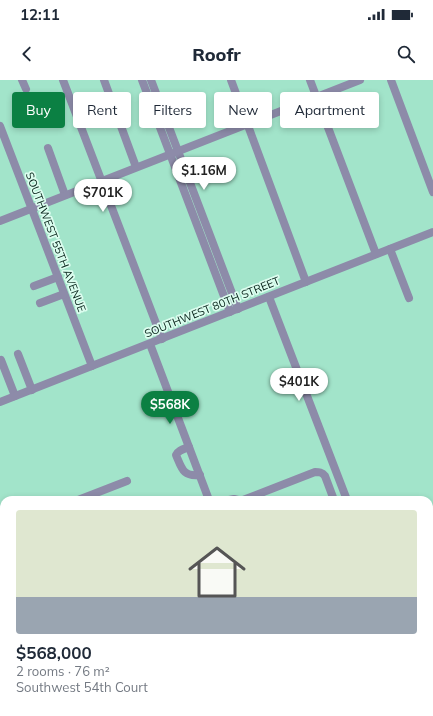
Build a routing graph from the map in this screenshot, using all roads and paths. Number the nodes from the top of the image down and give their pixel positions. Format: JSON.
{"nodes":[{"id":1,"x":22,"y":80,"type":"edge"},
{"id":2,"x":63,"y":80,"type":"edge"},
{"id":3,"x":104,"y":80,"type":"edge"},
{"id":4,"x":142,"y":80,"type":"edge"},
{"id":5,"x":151,"y":80,"type":"edge"},
{"id":6,"x":230,"y":80,"type":"edge"},
{"id":7,"x":310,"y":80,"type":"edge"},
{"id":8,"x":360,"y":80,"type":"edge"},
{"id":9,"x":391,"y":80,"type":"edge"},
{"id":10,"x":26,"y":89,"type":"dead end"},
{"id":11,"x":235,"y":92,"type":"edge"},
{"id":12,"x":315,"y":92,"type":"edge"},
{"id":13,"x":330,"y":92,"type":"edge"},
{"id":14,"x":0,"y":126,"type":"edge"},
{"id":15,"x":237,"y":128,"type":"edge"},
{"id":16,"x":248,"y":128,"type":"edge"},
{"id":17,"x":329,"y":128,"type":"edge"},
{"id":18,"x":48,"y":148,"type":"dead end"},
{"id":19,"x":174,"y":153,"type":"junction"},
{"id":20,"x":135,"y":163,"type":"junction"},
{"id":21,"x":102,"y":181,"type":"junction"},
{"id":22,"x":433,"y":192,"type":"edge"},
{"id":23,"x":65,"y":195,"type":"junction"},
{"id":24,"x":32,"y":209,"type":"junction"},
{"id":25,"x":0,"y":221,"type":"edge"},
{"id":26,"x":433,"y":232,"type":"edge"},
{"id":27,"x":390,"y":249,"type":"junction"},
{"id":28,"x":376,"y":254,"type":"junction"},
{"id":29,"x":58,"y":277,"type":"junction"},
{"id":30,"x":306,"y":282,"type":"junction"},
{"id":31,"x":34,"y":286,"type":"dead end"},
{"id":32,"x":64,"y":294,"type":"junction"},
{"id":33,"x":269,"y":296,"type":"junction"},
{"id":34,"x":408,"y":298,"type":"dead end"},
{"id":35,"x":40,"y":303,"type":"dead end"},
{"id":36,"x":238,"y":309,"type":"junction"},
{"id":37,"x":230,"y":312,"type":"junction"},
{"id":38,"x":162,"y":339,"type":"junction"},
{"id":39,"x":150,"y":344,"type":"junction"},
{"id":40,"x":18,"y":354,"type":"dead end"},
{"id":41,"x":1,"y":360,"type":"dead end"},
{"id":42,"x":92,"y":366,"type":"junction"},
{"id":43,"x":32,"y":390,"type":"junction"},
{"id":44,"x":15,"y":396,"type":"junction"},
{"id":45,"x":0,"y":402,"type":"edge"},
{"id":46,"x":189,"y":447,"type":"junction"},
{"id":47,"x":200,"y":475,"type":"junction"},
{"id":48,"x":127,"y":481,"type":"dead end"},
{"id":49,"x":88,"y":496,"type":"edge"},
{"id":50,"x":208,"y":496,"type":"edge"},
{"id":51,"x":253,"y":496,"type":"edge"},
{"id":52,"x":332,"y":496,"type":"edge"},
{"id":53,"x":345,"y":496,"type":"edge"}],
"edges":[{"from":1,"to":10,"type":"street"},
{"from":2,"to":21,"type":"street"},
{"from":3,"to":20,"type":"street"},
{"from":4,"to":19,"type":"street"},
{"from":5,"to":19,"type":"street"},
{"from":6,"to":11,"type":"street"},
{"from":7,"to":12,"type":"street"},
{"from":8,"to":13,"type":"street"},
{"from":9,"to":22,"type":"street"},
{"from":14,"to":24,"type":"street","name":"SOUTHWEST 55TH AVENUE"},
{"from":15,"to":19,"type":"street"},
{"from":16,"to":30,"type":"street"},
{"from":17,"to":28,"type":"street"},
{"from":18,"to":23,"type":"street"},
{"from":19,"to":20,"type":"street"},
{"from":19,"to":36,"type":"street"},
{"from":19,"to":37,"type":"street"},
{"from":20,"to":21,"type":"street"},
{"from":21,"to":23,"type":"street"},
{"from":21,"to":38,"type":"street"},
{"from":23,"to":24,"type":"street"},
{"from":24,"to":25,"type":"street"},
{"from":24,"to":29,"type":"street","name":"SOUTHWEST 55TH AVENUE"},
{"from":26,"to":27,"type":"street","name":"SOUTHWEST 80TH STREET"},
{"from":27,"to":28,"type":"street","name":"SOUTHWEST 80TH STREET"},
{"from":27,"to":34,"type":"street"},
{"from":28,"to":30,"type":"street","name":"SOUTHWEST 80TH STREET"},
{"from":29,"to":31,"type":"street"},
{"from":29,"to":32,"type":"street","name":"SOUTHWEST 55TH AVENUE"},
{"from":30,"to":33,"type":"street","name":"SOUTHWEST 80TH STREET"},
{"from":32,"to":35,"type":"street"},
{"from":32,"to":42,"type":"street","name":"SOUTHWEST 55TH AVENUE"},
{"from":33,"to":36,"type":"street","name":"SOUTHWEST 80TH STREET"},
{"from":33,"to":53,"type":"street"},
{"from":36,"to":37,"type":"street","name":"SOUTHWEST 80TH STREET"},
{"from":37,"to":38,"type":"street","name":"SOUTHWEST 80TH STREET"},
{"from":38,"to":39,"type":"street","name":"SOUTHWEST 80TH STREET"},
{"from":39,"to":42,"type":"street","name":"SOUTHWEST 80TH STREET"},
{"from":39,"to":46,"type":"street"},
{"from":40,"to":43,"type":"street"},
{"from":41,"to":44,"type":"street"},
{"from":42,"to":43,"type":"street","name":"SOUTHWEST 80TH STREET"},
{"from":43,"to":44,"type":"street","name":"SOUTHWEST 80TH STREET"},
{"from":44,"to":45,"type":"street","name":"SOUTHWEST 80TH STREET"},
{"from":46,"to":47,"type":"street"},
{"from":46,"to":47,"type":"street"},
{"from":47,"to":50,"type":"street"},
{"from":48,"to":49,"type":"street"},
{"from":51,"to":52,"type":"street"}]}
